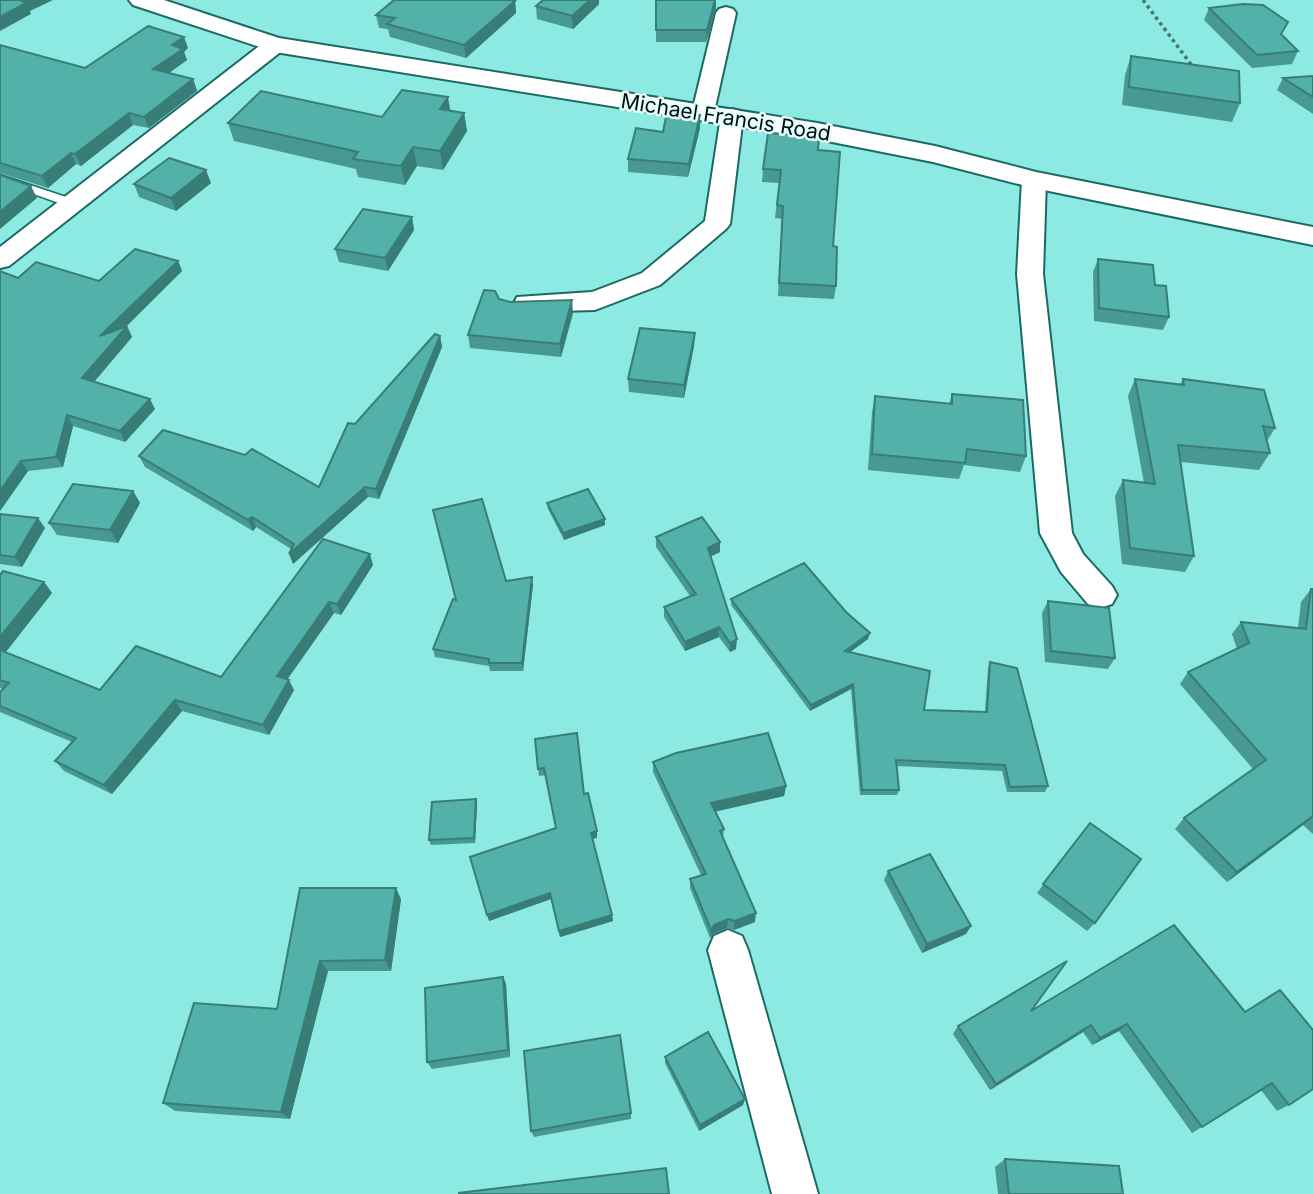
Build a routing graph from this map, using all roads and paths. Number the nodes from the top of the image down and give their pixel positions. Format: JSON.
{"nodes":[{"id":1,"x":141,"y":0,"type":"edge"},
{"id":2,"x":1143,"y":0,"type":"edge"},
{"id":3,"x":726,"y":13,"type":"dead end"},
{"id":4,"x":275,"y":46,"type":"junction"},
{"id":5,"x":1197,"y":71,"type":"edge"},
{"id":6,"x":703,"y":112,"type":"junction"},
{"id":7,"x":732,"y":116,"type":"junction"},
{"id":8,"x":0,"y":178,"type":"edge"},
{"id":9,"x":1034,"y":180,"type":"junction"},
{"id":10,"x":74,"y":204,"type":"junction"},
{"id":11,"x":1313,"y":236,"type":"edge"},
{"id":12,"x":0,"y":260,"type":"edge"},
{"id":13,"x":512,"y":303,"type":"edge"},
{"id":14,"x":1100,"y":596,"type":"dead end"},
{"id":15,"x":728,"y":950,"type":"dead end"},
{"id":16,"x":795,"y":1194,"type":"edge"}],
"edges":[{"from":1,"to":4,"type":"street","name":"Michael Francis Road"},
{"from":2,"to":5,"type":"path"},
{"from":3,"to":6,"type":"street"},
{"from":4,"to":6,"type":"street","name":"Michael Francis Road"},
{"from":4,"to":10,"type":"street"},
{"from":6,"to":7,"type":"street","name":"Michael Francis Road"},
{"from":7,"to":9,"type":"street","name":"Michael Francis Road"},
{"from":7,"to":13,"type":"street"},
{"from":8,"to":10,"type":"lane"},
{"from":9,"to":11,"type":"street","name":"Michael Francis Road"},
{"from":9,"to":14,"type":"street"},
{"from":10,"to":12,"type":"street"},
{"from":15,"to":16,"type":"street"}]}
